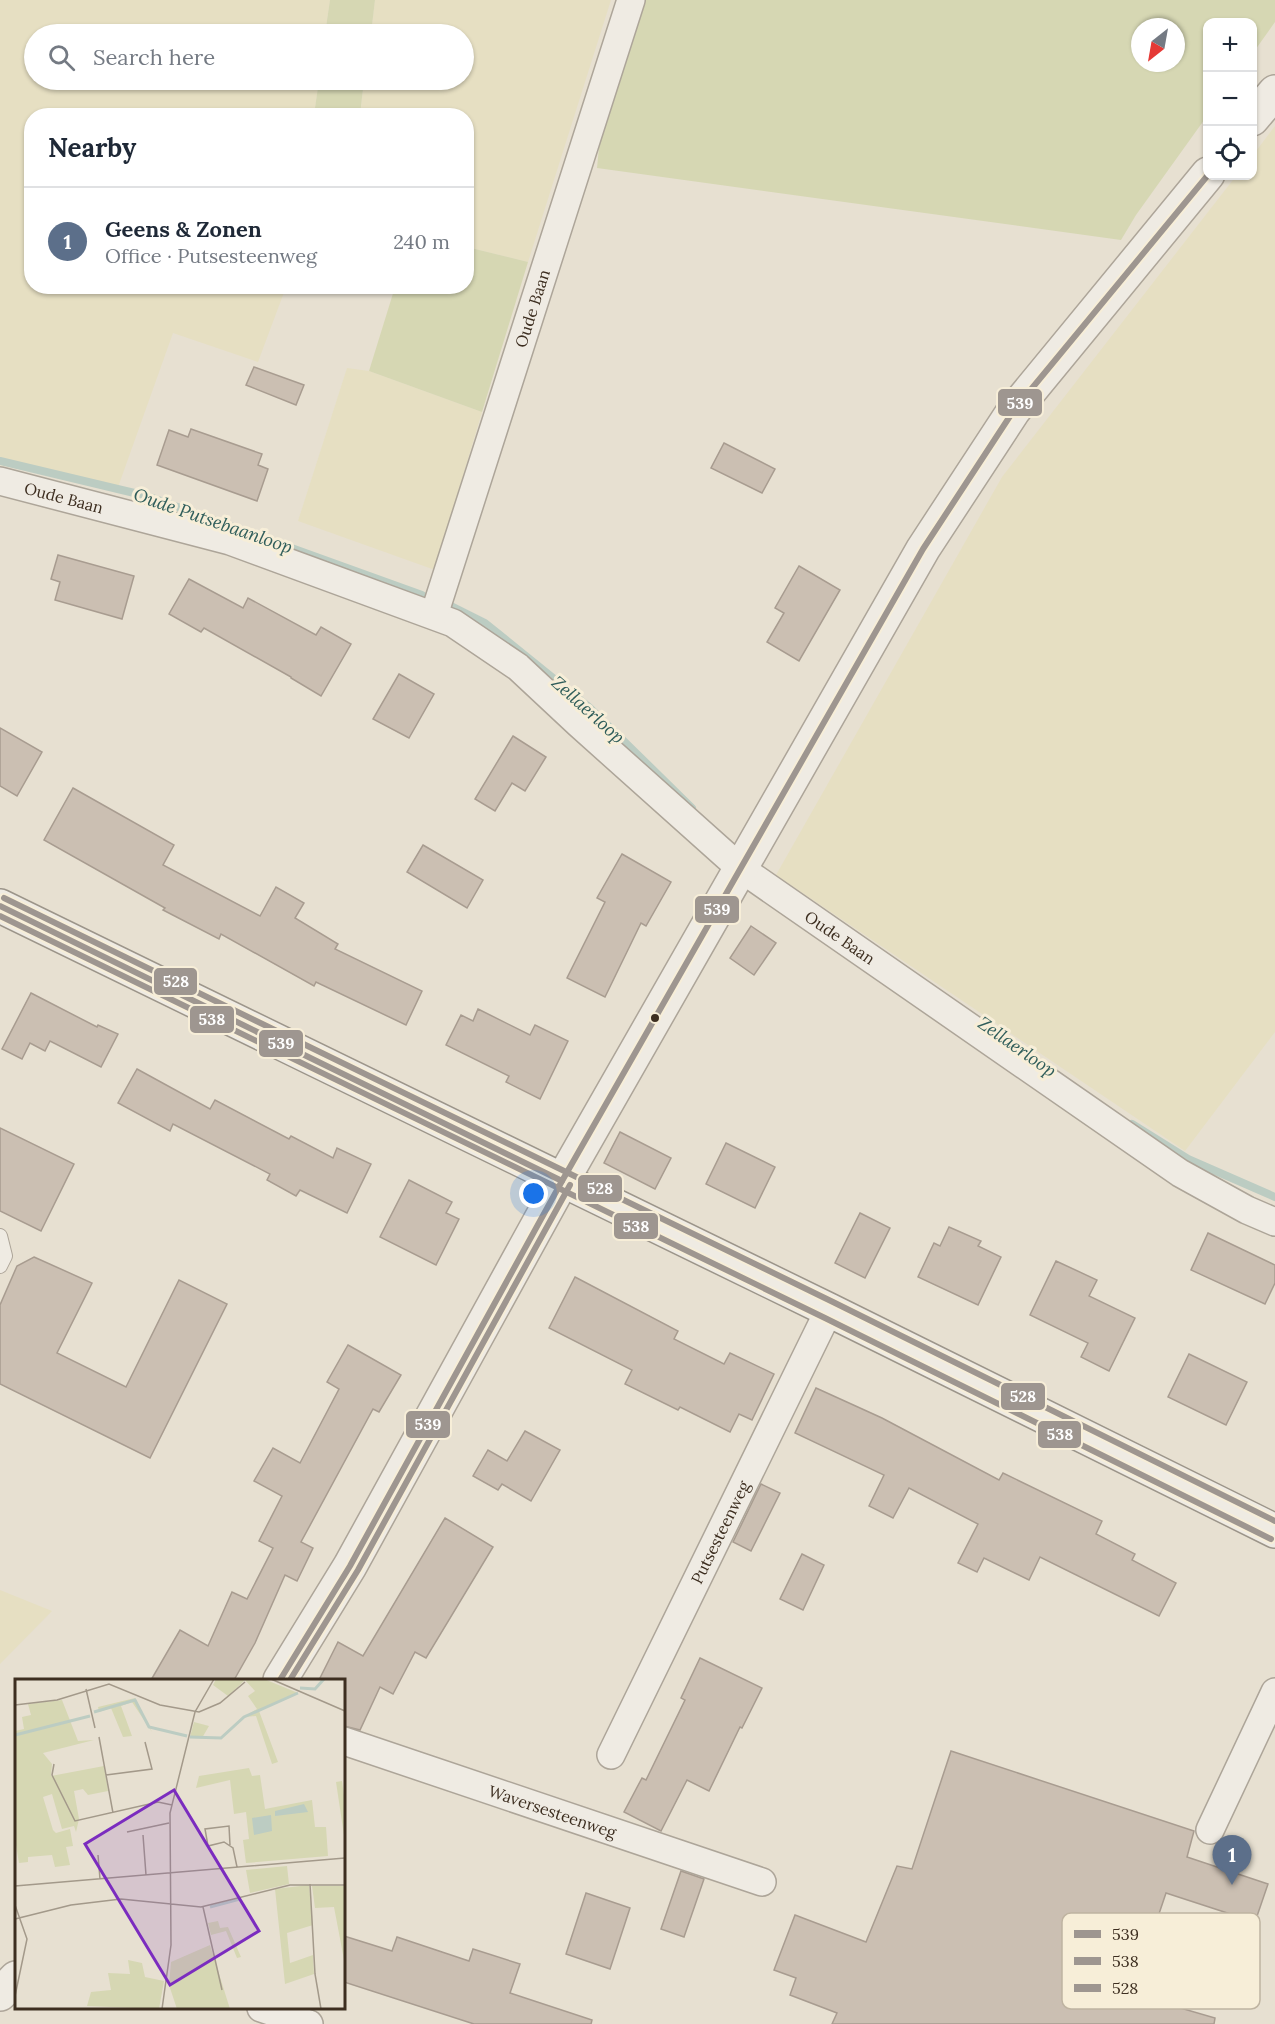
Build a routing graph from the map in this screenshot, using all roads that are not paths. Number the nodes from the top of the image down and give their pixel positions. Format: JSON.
{"nodes":[{"id":1,"x":631,"y":0,"type":"edge"},
{"id":2,"x":1275,"y":92,"type":"edge"},
{"id":3,"x":1257,"y":113,"type":"edge"},
{"id":4,"x":1203,"y":180,"type":"edge"},
{"id":5,"x":0,"y":481,"type":"edge"},
{"id":6,"x":434,"y":615,"type":"junction"},
{"id":7,"x":740,"y":868,"type":"junction"},
{"id":8,"x":0,"y":906,"type":"edge"},
{"id":9,"x":562,"y":1181,"type":"junction"},
{"id":10,"x":1275,"y":1222,"type":"edge"},
{"id":11,"x":0,"y":1236,"type":"edge"},
{"id":12,"x":0,"y":1266,"type":"edge"},
{"id":13,"x":829,"y":1310,"type":"junction"},
{"id":14,"x":1275,"y":1531,"type":"edge"},
{"id":15,"x":281,"y":1679,"type":"edge"},
{"id":16,"x":1275,"y":1692,"type":"edge"},
{"id":17,"x":345,"y":1741,"type":"edge"},
{"id":18,"x":611,"y":1755,"type":"dead end"},
{"id":19,"x":1210,"y":1830,"type":"dead end"},
{"id":20,"x":762,"y":1882,"type":"dead end"},
{"id":21,"x":15,"y":1979,"type":"edge"},
{"id":22,"x":0,"y":1994,"type":"edge"},
{"id":23,"x":267,"y":2009,"type":"edge"},
{"id":24,"x":309,"y":2024,"type":"edge"}],
"edges":[{"from":1,"to":6,"type":"street","name":"Oude Baan"},
{"from":2,"to":3,"type":"street"},
{"from":4,"to":7,"type":"street"},
{"from":5,"to":6,"type":"street","name":"Oude Baan"},
{"from":6,"to":7,"type":"street","name":"Oude Baan"},
{"from":7,"to":9,"type":"street"},
{"from":7,"to":10,"type":"street","name":"Oude Baan"},
{"from":8,"to":9,"type":"street"},
{"from":9,"to":13,"type":"street"},
{"from":9,"to":15,"type":"street"},
{"from":11,"to":12,"type":"lane"},
{"from":13,"to":14,"type":"street"},
{"from":13,"to":18,"type":"street","name":"Putsesteenweg"},
{"from":16,"to":19,"type":"street"},
{"from":17,"to":20,"type":"street","name":"Waversesteenweg"},
{"from":21,"to":22,"type":"street"},
{"from":23,"to":24,"type":"street"}]}
